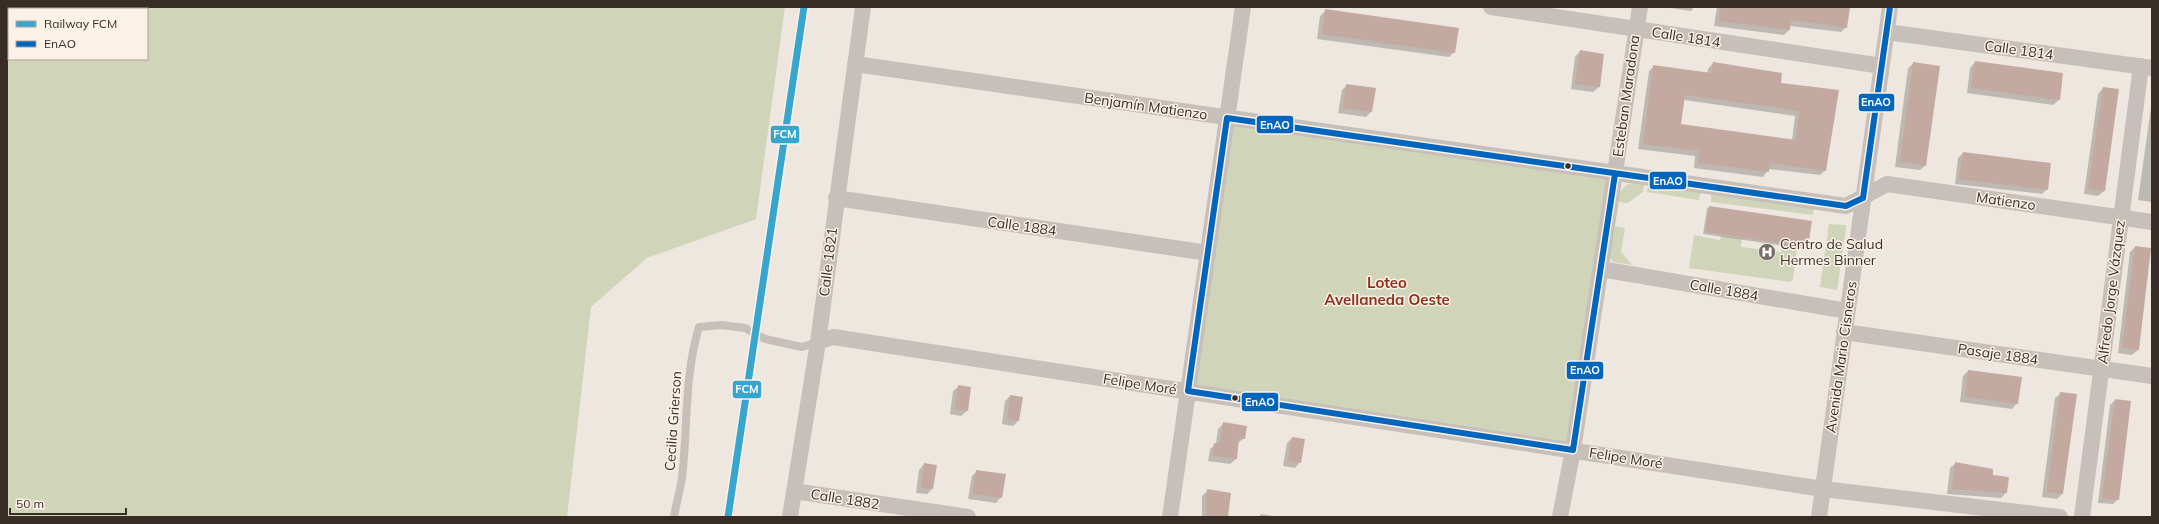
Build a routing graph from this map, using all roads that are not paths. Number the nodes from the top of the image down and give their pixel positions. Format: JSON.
{"nodes":[{"id":1,"x":863,"y":7,"type":"edge"},
{"id":2,"x":1243,"y":7,"type":"edge"},
{"id":3,"x":1491,"y":7,"type":"edge"},
{"id":4,"x":1640,"y":7,"type":"edge"},
{"id":5,"x":1890,"y":7,"type":"edge"},
{"id":6,"x":1636,"y":29,"type":"junction"},
{"id":7,"x":1887,"y":32,"type":"junction"},
{"id":8,"x":855,"y":64,"type":"junction"},
{"id":9,"x":1882,"y":66,"type":"junction"},
{"id":10,"x":2146,"y":67,"type":"edge"},
{"id":11,"x":1228,"y":118,"type":"junction"},
{"id":12,"x":1615,"y":174,"type":"junction"},
{"id":13,"x":836,"y":198,"type":"junction"},
{"id":14,"x":1863,"y":198,"type":"junction"},
{"id":15,"x":2121,"y":217,"type":"junction"},
{"id":16,"x":2152,"y":222,"type":"edge"},
{"id":17,"x":1208,"y":253,"type":"junction"},
{"id":18,"x":1601,"y":269,"type":"junction"},
{"id":19,"x":1846,"y":311,"type":"junction"},
{"id":20,"x":699,"y":327,"type":"joint"},
{"id":21,"x":1844,"y":332,"type":"junction"},
{"id":22,"x":818,"y":342,"type":"junction"},
{"id":23,"x":2102,"y":369,"type":"junction"},
{"id":24,"x":2152,"y":376,"type":"edge"},
{"id":25,"x":1188,"y":391,"type":"junction"},
{"id":26,"x":1573,"y":450,"type":"junction"},
{"id":27,"x":1823,"y":489,"type":"junction"},
{"id":28,"x":794,"y":491,"type":"junction"},
{"id":29,"x":674,"y":517,"type":"edge"},
{"id":30,"x":790,"y":517,"type":"edge"},
{"id":31,"x":968,"y":517,"type":"edge"},
{"id":32,"x":1170,"y":517,"type":"edge"},
{"id":33,"x":1560,"y":517,"type":"edge"},
{"id":34,"x":1820,"y":517,"type":"edge"},
{"id":35,"x":2060,"y":517,"type":"edge"},
{"id":36,"x":2082,"y":517,"type":"edge"}],
"edges":[{"from":1,"to":8,"type":"street","name":"Calle 1821"},
{"from":2,"to":11,"type":"street"},
{"from":3,"to":6,"type":"street","name":"Calle 1814"},
{"from":4,"to":6,"type":"street","name":"Esteban Maradona"},
{"from":5,"to":7,"type":"street","name":"Avenida Mario Cisneros"},
{"from":6,"to":9,"type":"street","name":"Calle 1814"},
{"from":6,"to":12,"type":"street","name":"Esteban Maradona"},
{"from":7,"to":9,"type":"street","name":"Avenida Mario Cisneros"},
{"from":7,"to":10,"type":"street","name":"Calle 1814"},
{"from":8,"to":11,"type":"street","name":"Benjamín Matienzo"},
{"from":8,"to":13,"type":"street","name":"Calle 1821"},
{"from":9,"to":14,"type":"street","name":"Avenida Mario Cisneros"},
{"from":10,"to":15,"type":"street","name":"Alfredo Jorge Vázquez"},
{"from":11,"to":12,"type":"street","name":"Benjamín Matienzo"},
{"from":11,"to":17,"type":"street"},
{"from":12,"to":14,"type":"street","name":"Benjamín Matienzo"},
{"from":12,"to":18,"type":"street","name":"Esteban Maradona"},
{"from":13,"to":17,"type":"street","name":"Calle 1884"},
{"from":13,"to":22,"type":"street","name":"Calle 1821"},
{"from":14,"to":15,"type":"street","name":"Matienzo"},
{"from":14,"to":19,"type":"street","name":"Avenida Mario Cisneros"},
{"from":15,"to":16,"type":"street","name":"Matienzo"},
{"from":15,"to":23,"type":"street","name":"Alfredo Jorge Vázquez"},
{"from":17,"to":25,"type":"street"},
{"from":18,"to":19,"type":"street","name":"Calle 1884"},
{"from":18,"to":26,"type":"street","name":"Esteban Maradona"},
{"from":19,"to":21,"type":"street","name":"Avenida Mario Cisneros"},
{"from":20,"to":22,"type":"lane","name":"Felipe Moré"},
{"from":20,"to":29,"type":"lane","name":"Cecilia Grierson"},
{"from":21,"to":23,"type":"street","name":"Pasaje 1884"},
{"from":21,"to":27,"type":"street","name":"Avenida Mario Cisneros"},
{"from":22,"to":25,"type":"street","name":"Felipe Moré"},
{"from":22,"to":28,"type":"street","name":"Calle 1821"},
{"from":23,"to":24,"type":"street","name":"Pasaje 1884"},
{"from":23,"to":36,"type":"street","name":"Alfredo Jorge Vázquez"},
{"from":25,"to":26,"type":"street","name":"Felipe Moré"},
{"from":25,"to":32,"type":"street"},
{"from":26,"to":27,"type":"street","name":"Felipe Moré"},
{"from":26,"to":33,"type":"street","name":"Esteban Maradona"},
{"from":27,"to":34,"type":"street","name":"Avenida Mario Cisneros"},
{"from":27,"to":35,"type":"street","name":"Felipe Moré"},
{"from":28,"to":30,"type":"street","name":"Calle 1821"},
{"from":28,"to":31,"type":"street","name":"Calle 1882"}]}
